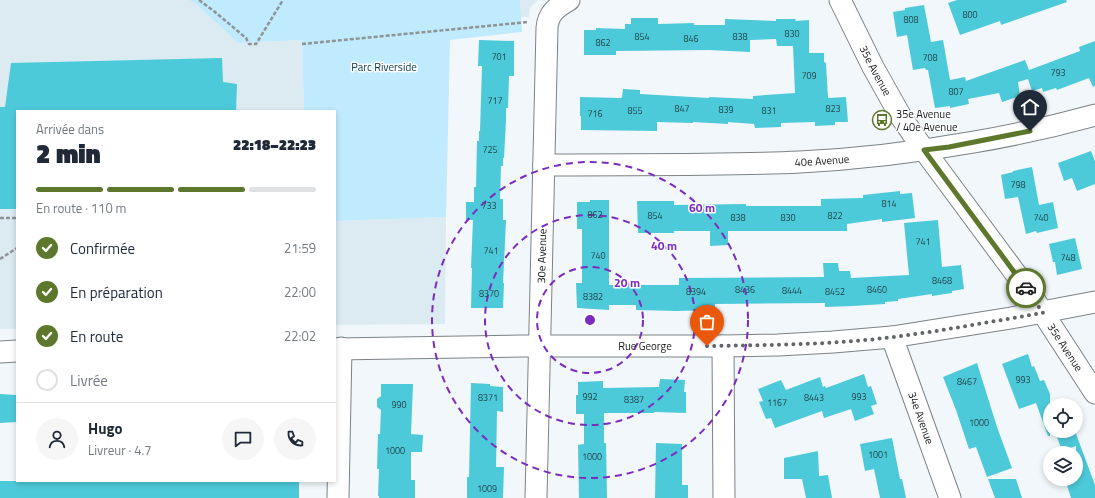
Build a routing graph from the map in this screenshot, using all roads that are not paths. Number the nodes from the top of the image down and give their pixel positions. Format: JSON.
{"nodes":[{"id":1,"x":569,"y":0,"type":"edge"},
{"id":2,"x":840,"y":0,"type":"edge"},
{"id":3,"x":1095,"y":115,"type":"edge"},
{"id":4,"x":924,"y":150,"type":"junction"},
{"id":5,"x":544,"y":165,"type":"junction"},
{"id":6,"x":1095,"y":302,"type":"edge"},
{"id":7,"x":1043,"y":313,"type":"junction"},
{"id":8,"x":892,"y":337,"type":"junction"},
{"id":9,"x":540,"y":346,"type":"junction"},
{"id":10,"x":722,"y":346,"type":"junction"},
{"id":11,"x":338,"y":348,"type":"edge"},
{"id":12,"x":0,"y":352,"type":"edge"},
{"id":13,"x":16,"y":352,"type":"edge"},
{"id":14,"x":1095,"y":393,"type":"edge"},
{"id":15,"x":338,"y":498,"type":"edge"},
{"id":16,"x":536,"y":498,"type":"edge"},
{"id":17,"x":724,"y":498,"type":"edge"},
{"id":18,"x":950,"y":498,"type":"edge"}],
"edges":[{"from":1,"to":5,"type":"street","name":"30e Avenue"},
{"from":2,"to":4,"type":"street","name":"35e Avenue"},
{"from":3,"to":4,"type":"street","name":"40e Avenue"},
{"from":4,"to":5,"type":"street","name":"40e Avenue"},
{"from":4,"to":7,"type":"street","name":"35e Avenue"},
{"from":5,"to":9,"type":"street","name":"30e Avenue"},
{"from":6,"to":7,"type":"street","name":"Rue George"},
{"from":7,"to":8,"type":"street","name":"Rue George"},
{"from":7,"to":14,"type":"street","name":"35e Avenue"},
{"from":8,"to":10,"type":"street","name":"Rue George"},
{"from":8,"to":18,"type":"street","name":"34e Avenue"},
{"from":9,"to":10,"type":"street","name":"Rue George"},
{"from":9,"to":11,"type":"street","name":"Rue George"},
{"from":9,"to":16,"type":"street","name":"30e Avenue"},
{"from":10,"to":17,"type":"street"},
{"from":11,"to":15,"type":"street"},
{"from":12,"to":13,"type":"street"}]}
